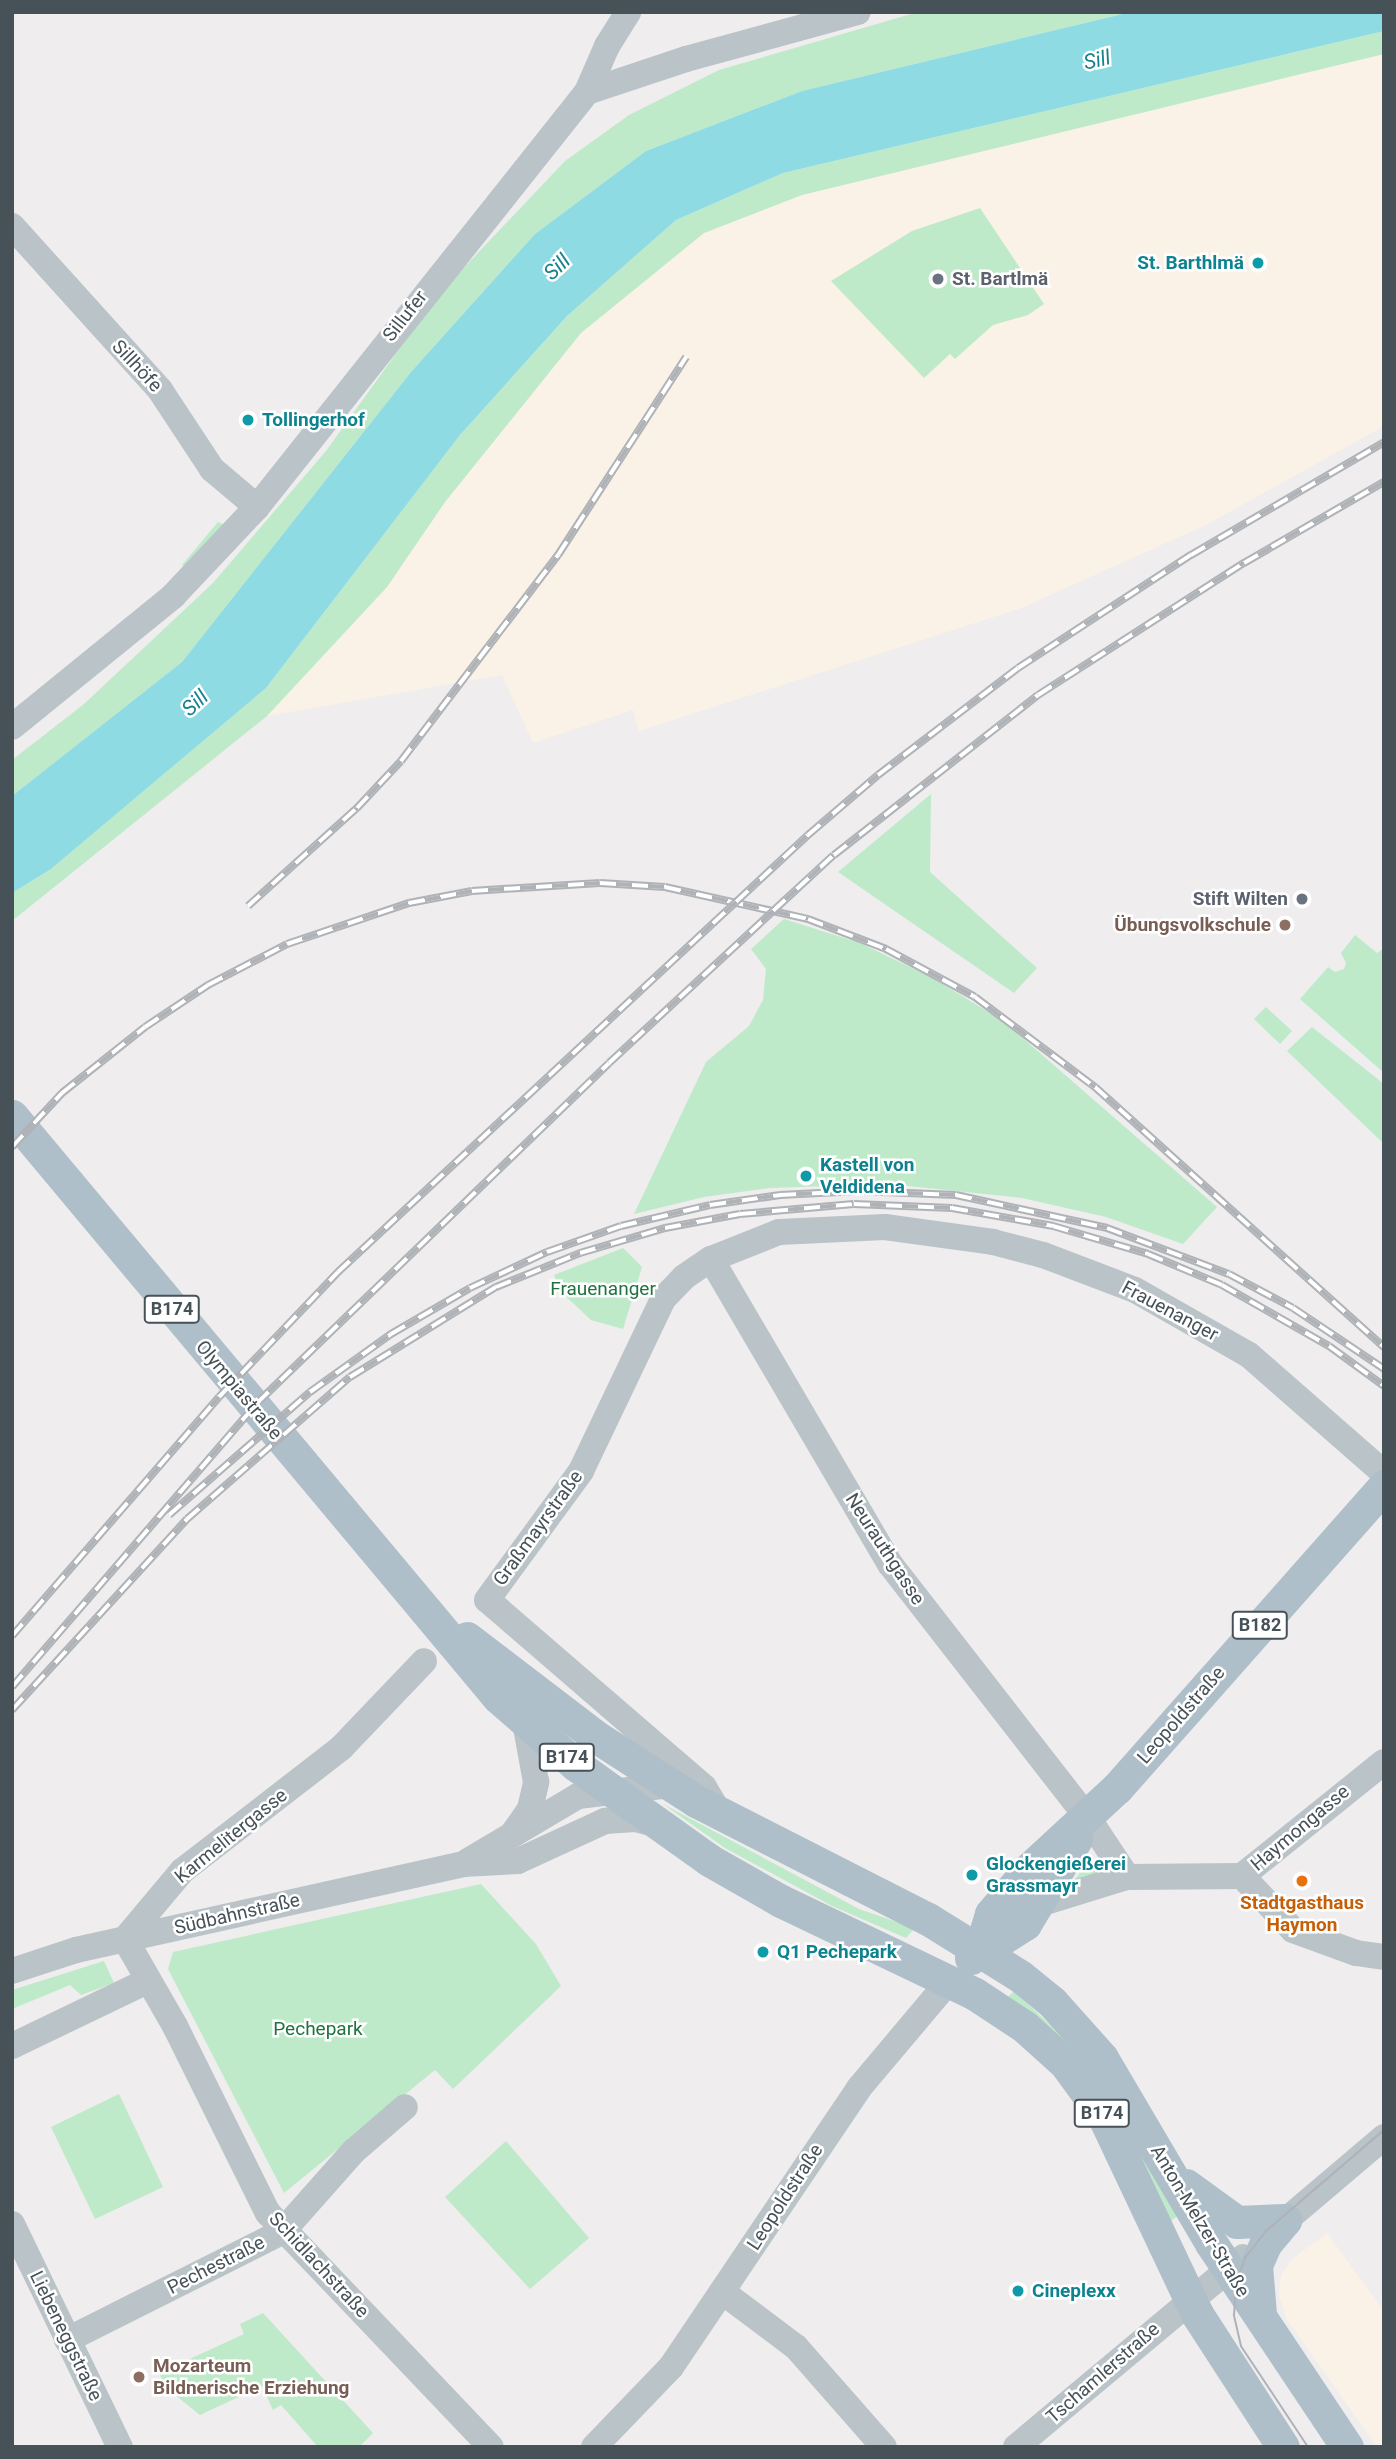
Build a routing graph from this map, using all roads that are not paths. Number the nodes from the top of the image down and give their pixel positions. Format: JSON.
{"nodes":[{"id":1,"x":628,"y":12,"type":"edge"},
{"id":2,"x":858,"y":12,"type":"edge"},
{"id":3,"x":587,"y":92,"type":"junction"},
{"id":4,"x":12,"y":226,"type":"edge"},
{"id":5,"x":257,"y":507,"type":"junction"},
{"id":6,"x":12,"y":727,"type":"edge"},
{"id":7,"x":12,"y":1116,"type":"edge"},
{"id":8,"x":711,"y":1259,"type":"junction"},
{"id":9,"x":1384,"y":1473,"type":"edge"},
{"id":10,"x":1384,"y":1486,"type":"edge"},
{"id":11,"x":422,"y":1603,"type":"junction"},
{"id":12,"x":424,"y":1661,"type":"dead end"},
{"id":13,"x":526,"y":1721,"type":"junction"},
{"id":14,"x":1384,"y":1762,"type":"edge"},
{"id":15,"x":670,"y":1784,"type":"junction"},
{"id":16,"x":610,"y":1790,"type":"junction"},
{"id":17,"x":721,"y":1816,"type":"junction"},
{"id":18,"x":1088,"y":1818,"type":"junction"},
{"id":19,"x":655,"y":1824,"type":"junction"},
{"id":20,"x":513,"y":1834,"type":"junction"},
{"id":21,"x":463,"y":1864,"type":"junction"},
{"id":22,"x":1242,"y":1876,"type":"junction"},
{"id":23,"x":1127,"y":1877,"type":"junction"},
{"id":24,"x":1039,"y":1904,"type":"junction"},
{"id":25,"x":125,"y":1939,"type":"junction"},
{"id":26,"x":980,"y":1950,"type":"junction"},
{"id":27,"x":1384,"y":1957,"type":"edge"},
{"id":28,"x":12,"y":1971,"type":"edge"},
{"id":29,"x":950,"y":1980,"type":"junction"},
{"id":30,"x":147,"y":1981,"type":"junction"},
{"id":31,"x":12,"y":2046,"type":"edge"},
{"id":32,"x":405,"y":2107,"type":"dead end"},
{"id":33,"x":1384,"y":2137,"type":"edge"},
{"id":34,"x":1172,"y":2177,"type":"junction"},
{"id":35,"x":1285,"y":2220,"type":"junction"},
{"id":36,"x":12,"y":2224,"type":"edge"},
{"id":37,"x":282,"y":2232,"type":"junction"},
{"id":38,"x":1227,"y":2269,"type":"junction"},
{"id":39,"x":724,"y":2293,"type":"junction"},
{"id":40,"x":1189,"y":2299,"type":"junction"},
{"id":41,"x":1262,"y":2323,"type":"junction"},
{"id":42,"x":67,"y":2340,"type":"junction"},
{"id":43,"x":120,"y":2447,"type":"edge"},
{"id":44,"x":491,"y":2447,"type":"edge"},
{"id":45,"x":594,"y":2447,"type":"edge"},
{"id":46,"x":884,"y":2447,"type":"edge"},
{"id":47,"x":1016,"y":2447,"type":"edge"},
{"id":48,"x":1283,"y":2447,"type":"edge"},
{"id":49,"x":1347,"y":2447,"type":"edge"}],
"edges":[{"from":1,"to":3,"type":"street","name":"Sillufer"},
{"from":2,"to":3,"type":"street"},
{"from":3,"to":5,"type":"street","name":"Sillufer"},
{"from":4,"to":5,"type":"street","name":"Sillhöfe"},
{"from":5,"to":6,"type":"street","name":"Sillufer"},
{"from":7,"to":11,"type":"main road","name":"Olympiastraße","number":"B174"},
{"from":8,"to":9,"type":"street","name":"Frauenanger"},
{"from":8,"to":17,"type":"street","name":"Graßmayrstraße"},
{"from":8,"to":18,"type":"street","name":"Neurauthgasse"},
{"from":10,"to":18,"type":"main road","name":"Leopoldstraße","number":"B182"},
{"from":11,"to":13,"type":"main road","number":"B174"},
{"from":11,"to":15,"type":"main road","number":"B174"},
{"from":12,"to":25,"type":"street","name":"Karmelitergasse"},
{"from":13,"to":16,"type":"main road","number":"B174"},
{"from":13,"to":20,"type":"street"},
{"from":14,"to":22,"type":"street","name":"Haymongasse"},
{"from":15,"to":16,"type":"street"},
{"from":15,"to":17,"type":"main road","number":"B174"},
{"from":16,"to":19,"type":"main road","number":"B174"},
{"from":16,"to":20,"type":"street"},
{"from":17,"to":26,"type":"main road","number":"B174"},
{"from":18,"to":23,"type":"street"},
{"from":18,"to":24,"type":"main road","name":"Leopoldstraße","number":"B182"},
{"from":18,"to":26,"type":"main road","name":"Leopoldstraße","number":"B182"},
{"from":19,"to":21,"type":"street"},
{"from":19,"to":29,"type":"main road","number":"B174"},
{"from":20,"to":21,"type":"street"},
{"from":21,"to":25,"type":"street","name":"Südbahnstraße"},
{"from":22,"to":23,"type":"street","name":"Haymongasse"},
{"from":22,"to":27,"type":"street"},
{"from":23,"to":24,"type":"street","name":"Haymongasse"},
{"from":24,"to":26,"type":"main road","name":"Leopoldstraße","number":"B182"},
{"from":25,"to":28,"type":"street","name":"Südbahnstraße"},
{"from":25,"to":30,"type":"street"},
{"from":26,"to":29,"type":"main road","name":"Leopoldstraße"},
{"from":26,"to":34,"type":"main road","name":"Anton-Melzer-Straße","number":"B174"},
{"from":29,"to":39,"type":"street","name":"Leopoldstraße"},
{"from":29,"to":40,"type":"main road","name":"Anton-Melzer-Straße","number":"B174"},
{"from":30,"to":31,"type":"street"},
{"from":30,"to":37,"type":"street","name":"Schidlachstraße"},
{"from":32,"to":37,"type":"street","name":"Pechestraße"},
{"from":33,"to":35,"type":"street","name":"Tschamlerstraße"},
{"from":34,"to":35,"type":"main road"},
{"from":34,"to":38,"type":"main road","name":"Anton-Melzer-Straße","number":"B174"},
{"from":35,"to":38,"type":"street","name":"Tschamlerstraße"},
{"from":35,"to":41,"type":"main road"},
{"from":36,"to":42,"type":"street","name":"Liebeneggstraße"},
{"from":37,"to":42,"type":"street","name":"Pechestraße"},
{"from":37,"to":44,"type":"street","name":"Schidlachstraße"},
{"from":38,"to":40,"type":"street","name":"Tschamlerstraße"},
{"from":38,"to":41,"type":"main road","name":"Anton-Melzer-Straße","number":"B174"},
{"from":39,"to":45,"type":"street","name":"Leopoldstraße"},
{"from":39,"to":46,"type":"street"},
{"from":40,"to":47,"type":"street","name":"Tschamlerstraße"},
{"from":40,"to":48,"type":"main road","name":"Anton-Melzer-Straße","number":"B174"},
{"from":41,"to":49,"type":"main road","name":"Anton-Melzer-Straße","number":"B174"},
{"from":42,"to":43,"type":"street","name":"Liebeneggstraße"}]}
